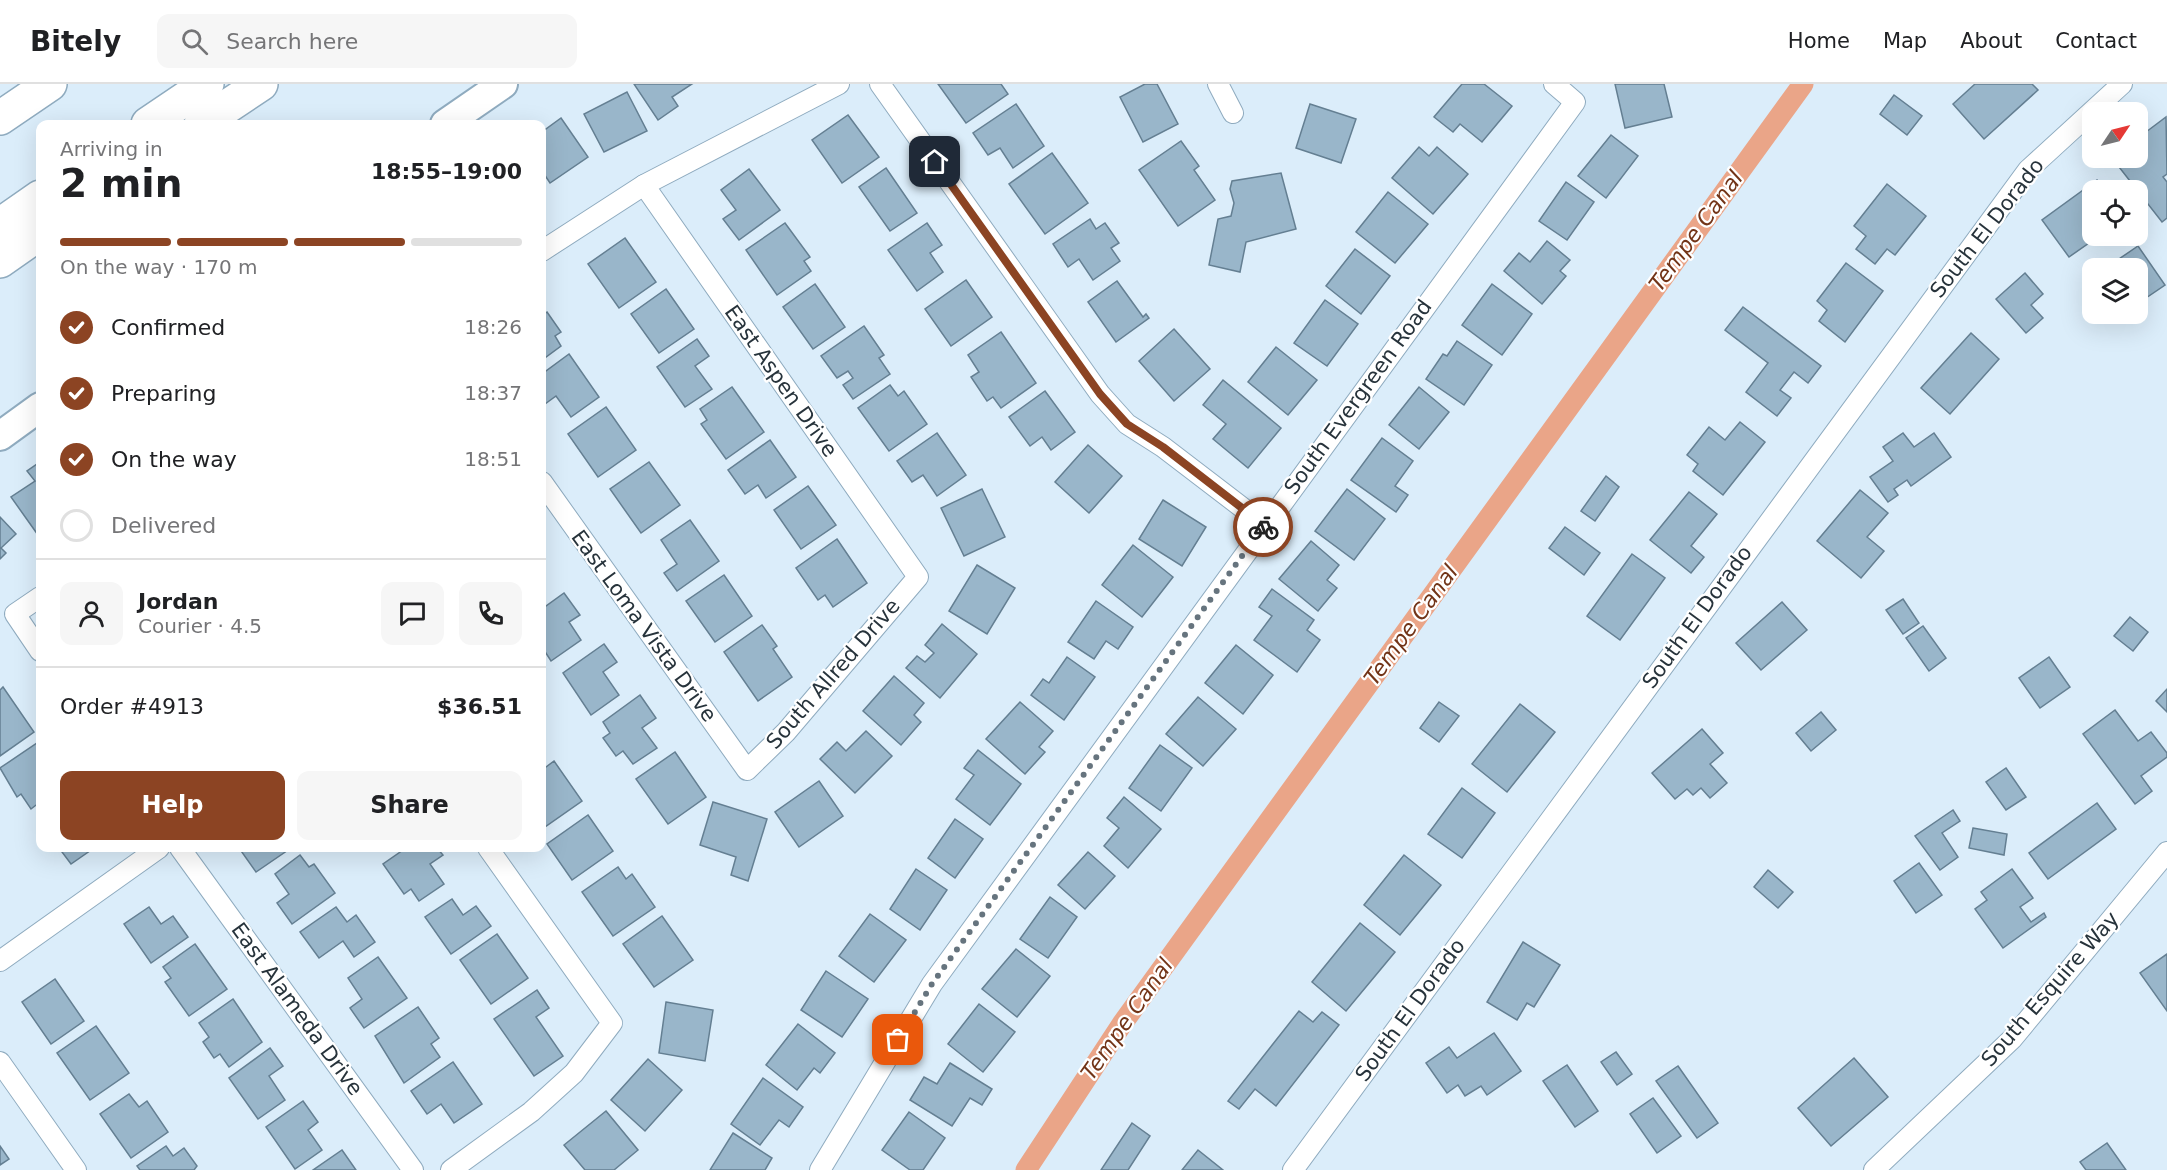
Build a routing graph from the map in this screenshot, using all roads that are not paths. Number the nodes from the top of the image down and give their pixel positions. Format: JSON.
{"nodes":[{"id":1,"x":50,"y":84,"type":"edge"},
{"id":2,"x":207,"y":84,"type":"edge"},
{"id":3,"x":261,"y":84,"type":"edge"},
{"id":4,"x":503,"y":84,"type":"edge"},
{"id":5,"x":838,"y":84,"type":"edge"},
{"id":6,"x":880,"y":84,"type":"edge"},
{"id":7,"x":1218,"y":84,"type":"edge"},
{"id":8,"x":1554,"y":84,"type":"edge"},
{"id":9,"x":2122,"y":84,"type":"edge"},
{"id":10,"x":1233,"y":113,"type":"dead end"},
{"id":11,"x":0,"y":118,"type":"edge"},
{"id":12,"x":154,"y":120,"type":"edge"},
{"id":13,"x":207,"y":120,"type":"edge"},
{"id":14,"x":451,"y":120,"type":"edge"},
{"id":15,"x":644,"y":185,"type":"junction"},
{"id":16,"x":36,"y":200,"type":"edge"},
{"id":17,"x":0,"y":225,"type":"edge"},
{"id":18,"x":36,"y":236,"type":"edge"},
{"id":19,"x":546,"y":248,"type":"edge"},
{"id":20,"x":0,"y":261,"type":"edge"},
{"id":21,"x":36,"y":410,"type":"edge"},
{"id":22,"x":0,"y":436,"type":"edge"},
{"id":23,"x":546,"y":488,"type":"edge"},
{"id":24,"x":1264,"y":525,"type":"junction"},
{"id":25,"x":918,"y":577,"type":"joint"},
{"id":26,"x":36,"y":600,"type":"edge"},
{"id":27,"x":36,"y":645,"type":"edge"},
{"id":28,"x":747,"y":770,"type":"joint"},
{"id":29,"x":153,"y":852,"type":"edge"},
{"id":30,"x":183,"y":852,"type":"edge"},
{"id":31,"x":491,"y":852,"type":"edge"},
{"id":32,"x":2167,"y":852,"type":"edge"},
{"id":33,"x":0,"y":961,"type":"edge"},
{"id":34,"x":0,"y":1062,"type":"edge"},
{"id":35,"x":76,"y":1170,"type":"edge"},
{"id":36,"x":413,"y":1170,"type":"edge"},
{"id":37,"x":451,"y":1170,"type":"edge"},
{"id":38,"x":820,"y":1170,"type":"edge"},
{"id":39,"x":1293,"y":1170,"type":"edge"},
{"id":40,"x":1874,"y":1170,"type":"edge"}],
"edges":[{"from":1,"to":11,"type":"highway"},
{"from":2,"to":12,"type":"highway"},
{"from":3,"to":13,"type":"highway"},
{"from":4,"to":14,"type":"main road"},
{"from":5,"to":15,"type":"street"},
{"from":6,"to":24,"type":"street"},
{"from":7,"to":10,"type":"street"},
{"from":8,"to":24,"type":"street","name":"South Evergreen Road"},
{"from":9,"to":39,"type":"street","name":"South El Dorado"},
{"from":15,"to":19,"type":"street"},
{"from":15,"to":25,"type":"street","name":"East Aspen Drive"},
{"from":16,"to":17,"type":"highway"},
{"from":18,"to":20,"type":"highway"},
{"from":21,"to":22,"type":"main road"},
{"from":23,"to":28,"type":"street","name":"East Loma Vista Drive"},
{"from":24,"to":38,"type":"street","name":"South Evergreen Road"},
{"from":25,"to":28,"type":"street","name":"South Allred Drive"},
{"from":26,"to":27,"type":"street"},
{"from":29,"to":33,"type":"street"},
{"from":30,"to":36,"type":"street","name":"East Alameda Drive"},
{"from":31,"to":37,"type":"street"},
{"from":32,"to":40,"type":"street","name":"South Esquire Way"},
{"from":34,"to":35,"type":"street"}]}
